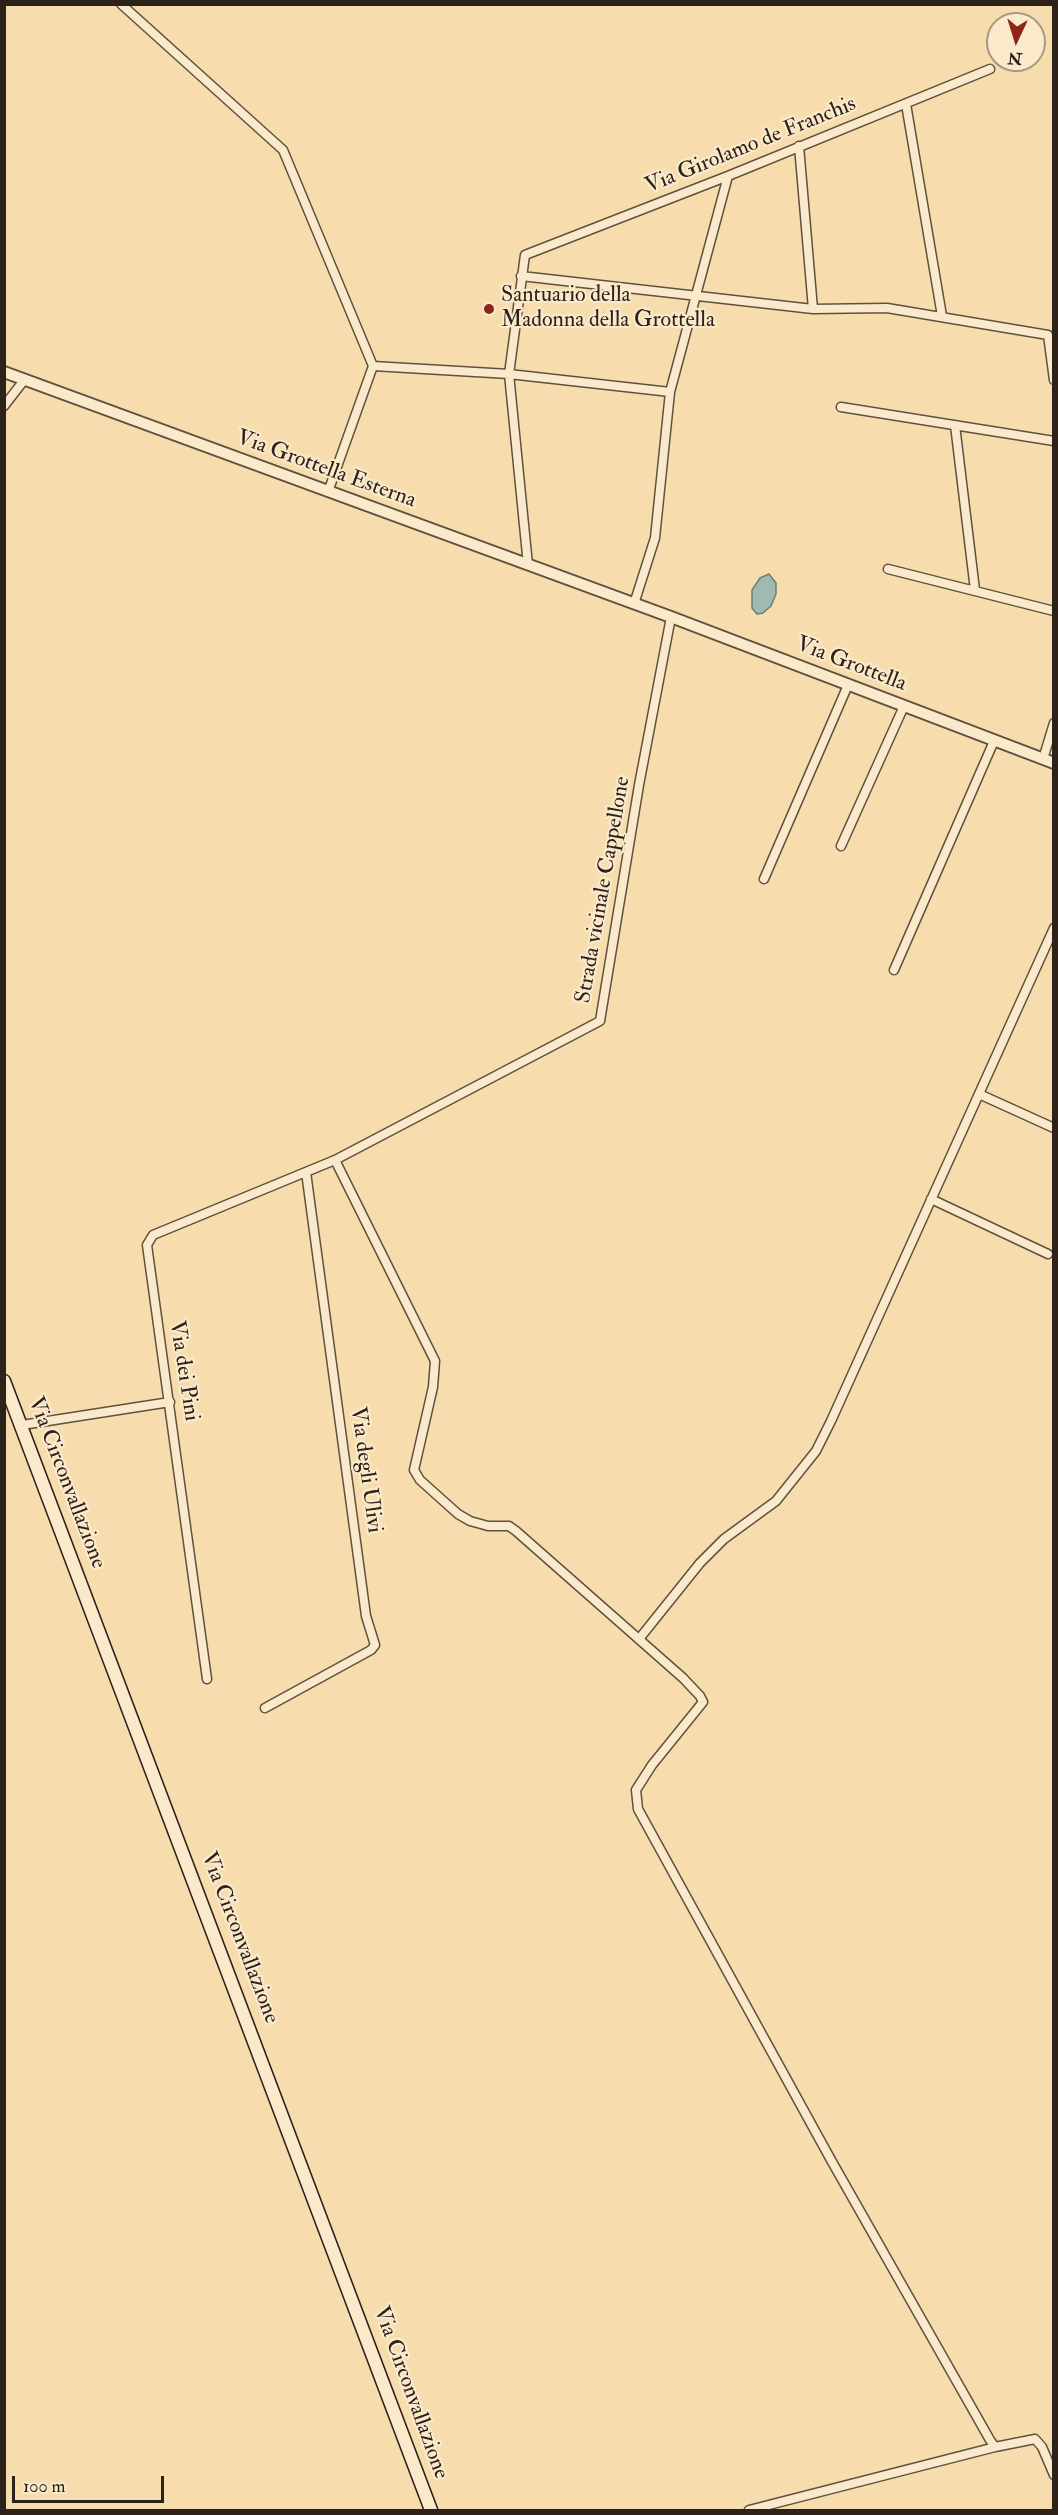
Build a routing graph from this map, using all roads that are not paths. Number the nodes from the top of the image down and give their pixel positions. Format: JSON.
{"nodes":[{"id":1,"x":121,"y":4,"type":"edge"},
{"id":2,"x":986,"y":71,"type":"edge"},
{"id":3,"x":906,"y":104,"type":"junction"},
{"id":4,"x":799,"y":146,"type":"junction"},
{"id":5,"x":728,"y":176,"type":"junction"},
{"id":6,"x":521,"y":276,"type":"junction"},
{"id":7,"x":696,"y":298,"type":"junction"},
{"id":8,"x":813,"y":309,"type":"junction"},
{"id":9,"x":942,"y":316,"type":"junction"},
{"id":10,"x":373,"y":366,"type":"junction"},
{"id":11,"x":4,"y":372,"type":"edge"},
{"id":12,"x":509,"y":374,"type":"junction"},
{"id":13,"x":25,"y":379,"type":"junction"},
{"id":14,"x":1053,"y":380,"type":"edge"},
{"id":15,"x":670,"y":392,"type":"junction"},
{"id":16,"x":4,"y":406,"type":"edge"},
{"id":17,"x":841,"y":407,"type":"dead end"},
{"id":18,"x":955,"y":425,"type":"junction"},
{"id":19,"x":1053,"y":441,"type":"edge"},
{"id":20,"x":328,"y":492,"type":"junction"},
{"id":21,"x":528,"y":565,"type":"junction"},
{"id":22,"x":888,"y":569,"type":"dead end"},
{"id":23,"x":975,"y":590,"type":"junction"},
{"id":24,"x":634,"y":604,"type":"junction"},
{"id":25,"x":1053,"y":611,"type":"edge"},
{"id":26,"x":671,"y":618,"type":"junction"},
{"id":27,"x":848,"y":685,"type":"junction"},
{"id":28,"x":904,"y":706,"type":"junction"},
{"id":29,"x":1053,"y":723,"type":"edge"},
{"id":30,"x":994,"y":741,"type":"junction"},
{"id":31,"x":1048,"y":761,"type":"edge"},
{"id":32,"x":842,"y":846,"type":"dead end"},
{"id":33,"x":764,"y":879,"type":"dead end"},
{"id":34,"x":1053,"y":927,"type":"edge"},
{"id":35,"x":894,"y":970,"type":"dead end"},
{"id":36,"x":979,"y":1094,"type":"junction"},
{"id":37,"x":1053,"y":1128,"type":"edge"},
{"id":38,"x":334,"y":1160,"type":"junction"},
{"id":39,"x":306,"y":1172,"type":"junction"},
{"id":40,"x":931,"y":1199,"type":"junction"},
{"id":41,"x":1048,"y":1254,"type":"dead end"},
{"id":42,"x":4,"y":1381,"type":"edge"},
{"id":43,"x":170,"y":1402,"type":"junction"},
{"id":44,"x":22,"y":1425,"type":"junction"},
{"id":45,"x":639,"y":1639,"type":"junction"},
{"id":46,"x":207,"y":1678,"type":"dead end"},
{"id":47,"x":264,"y":1708,"type":"dead end"},
{"id":48,"x":994,"y":2447,"type":"junction"},
{"id":49,"x":1053,"y":2475,"type":"edge"},
{"id":50,"x":431,"y":2511,"type":"edge"},
{"id":51,"x":750,"y":2511,"type":"edge"}],
"edges":[{"from":1,"to":10,"type":"street"},
{"from":2,"to":3,"type":"street","name":"Via Girolamo de Franchis"},
{"from":3,"to":4,"type":"street","name":"Via Girolamo de Franchis"},
{"from":3,"to":9,"type":"street"},
{"from":4,"to":5,"type":"street","name":"Via Girolamo de Franchis"},
{"from":4,"to":8,"type":"street"},
{"from":5,"to":6,"type":"street","name":"Via Girolamo de Franchis"},
{"from":5,"to":7,"type":"street"},
{"from":6,"to":7,"type":"street"},
{"from":6,"to":12,"type":"street"},
{"from":7,"to":8,"type":"street"},
{"from":7,"to":15,"type":"street"},
{"from":8,"to":9,"type":"street"},
{"from":9,"to":14,"type":"street"},
{"from":10,"to":12,"type":"street"},
{"from":10,"to":20,"type":"street"},
{"from":11,"to":13,"type":"street","name":"Via Grottella Esterna"},
{"from":12,"to":15,"type":"street"},
{"from":12,"to":21,"type":"street"},
{"from":13,"to":16,"type":"street"},
{"from":13,"to":20,"type":"street","name":"Via Grottella Esterna"},
{"from":15,"to":24,"type":"street"},
{"from":17,"to":18,"type":"street"},
{"from":18,"to":19,"type":"street"},
{"from":18,"to":23,"type":"street"},
{"from":20,"to":21,"type":"street","name":"Via Grottella Esterna"},
{"from":21,"to":24,"type":"street","name":"Via Grottella Esterna"},
{"from":22,"to":23,"type":"street"},
{"from":23,"to":25,"type":"street"},
{"from":24,"to":26,"type":"street","name":"Via Grottella"},
{"from":26,"to":27,"type":"street","name":"Via Grottella"},
{"from":26,"to":38,"type":"street","name":"Strada vicinale Cappellone"},
{"from":27,"to":28,"type":"street","name":"Via Grottella"},
{"from":27,"to":33,"type":"street"},
{"from":28,"to":30,"type":"street","name":"Via Grottella"},
{"from":28,"to":32,"type":"street"},
{"from":29,"to":31,"type":"street"},
{"from":30,"to":31,"type":"street","name":"Via Grottella"},
{"from":30,"to":35,"type":"street"},
{"from":34,"to":36,"type":"street"},
{"from":36,"to":37,"type":"street"},
{"from":36,"to":40,"type":"street"},
{"from":38,"to":39,"type":"street","name":"Strada vicinale Cappellone"},
{"from":38,"to":45,"type":"street"},
{"from":39,"to":43,"type":"street","name":"Via dei Pini"},
{"from":39,"to":47,"type":"street","name":"Via degli Ulivi"},
{"from":40,"to":41,"type":"street"},
{"from":40,"to":45,"type":"street"},
{"from":42,"to":44,"type":"main road","name":"Via Circonvallazione"},
{"from":43,"to":44,"type":"street"},
{"from":43,"to":46,"type":"street","name":"Via dei Pini"},
{"from":44,"to":50,"type":"main road","name":"Via Circonvallazione"},
{"from":45,"to":48,"type":"street"},
{"from":48,"to":49,"type":"street"},
{"from":48,"to":51,"type":"street"}]}
